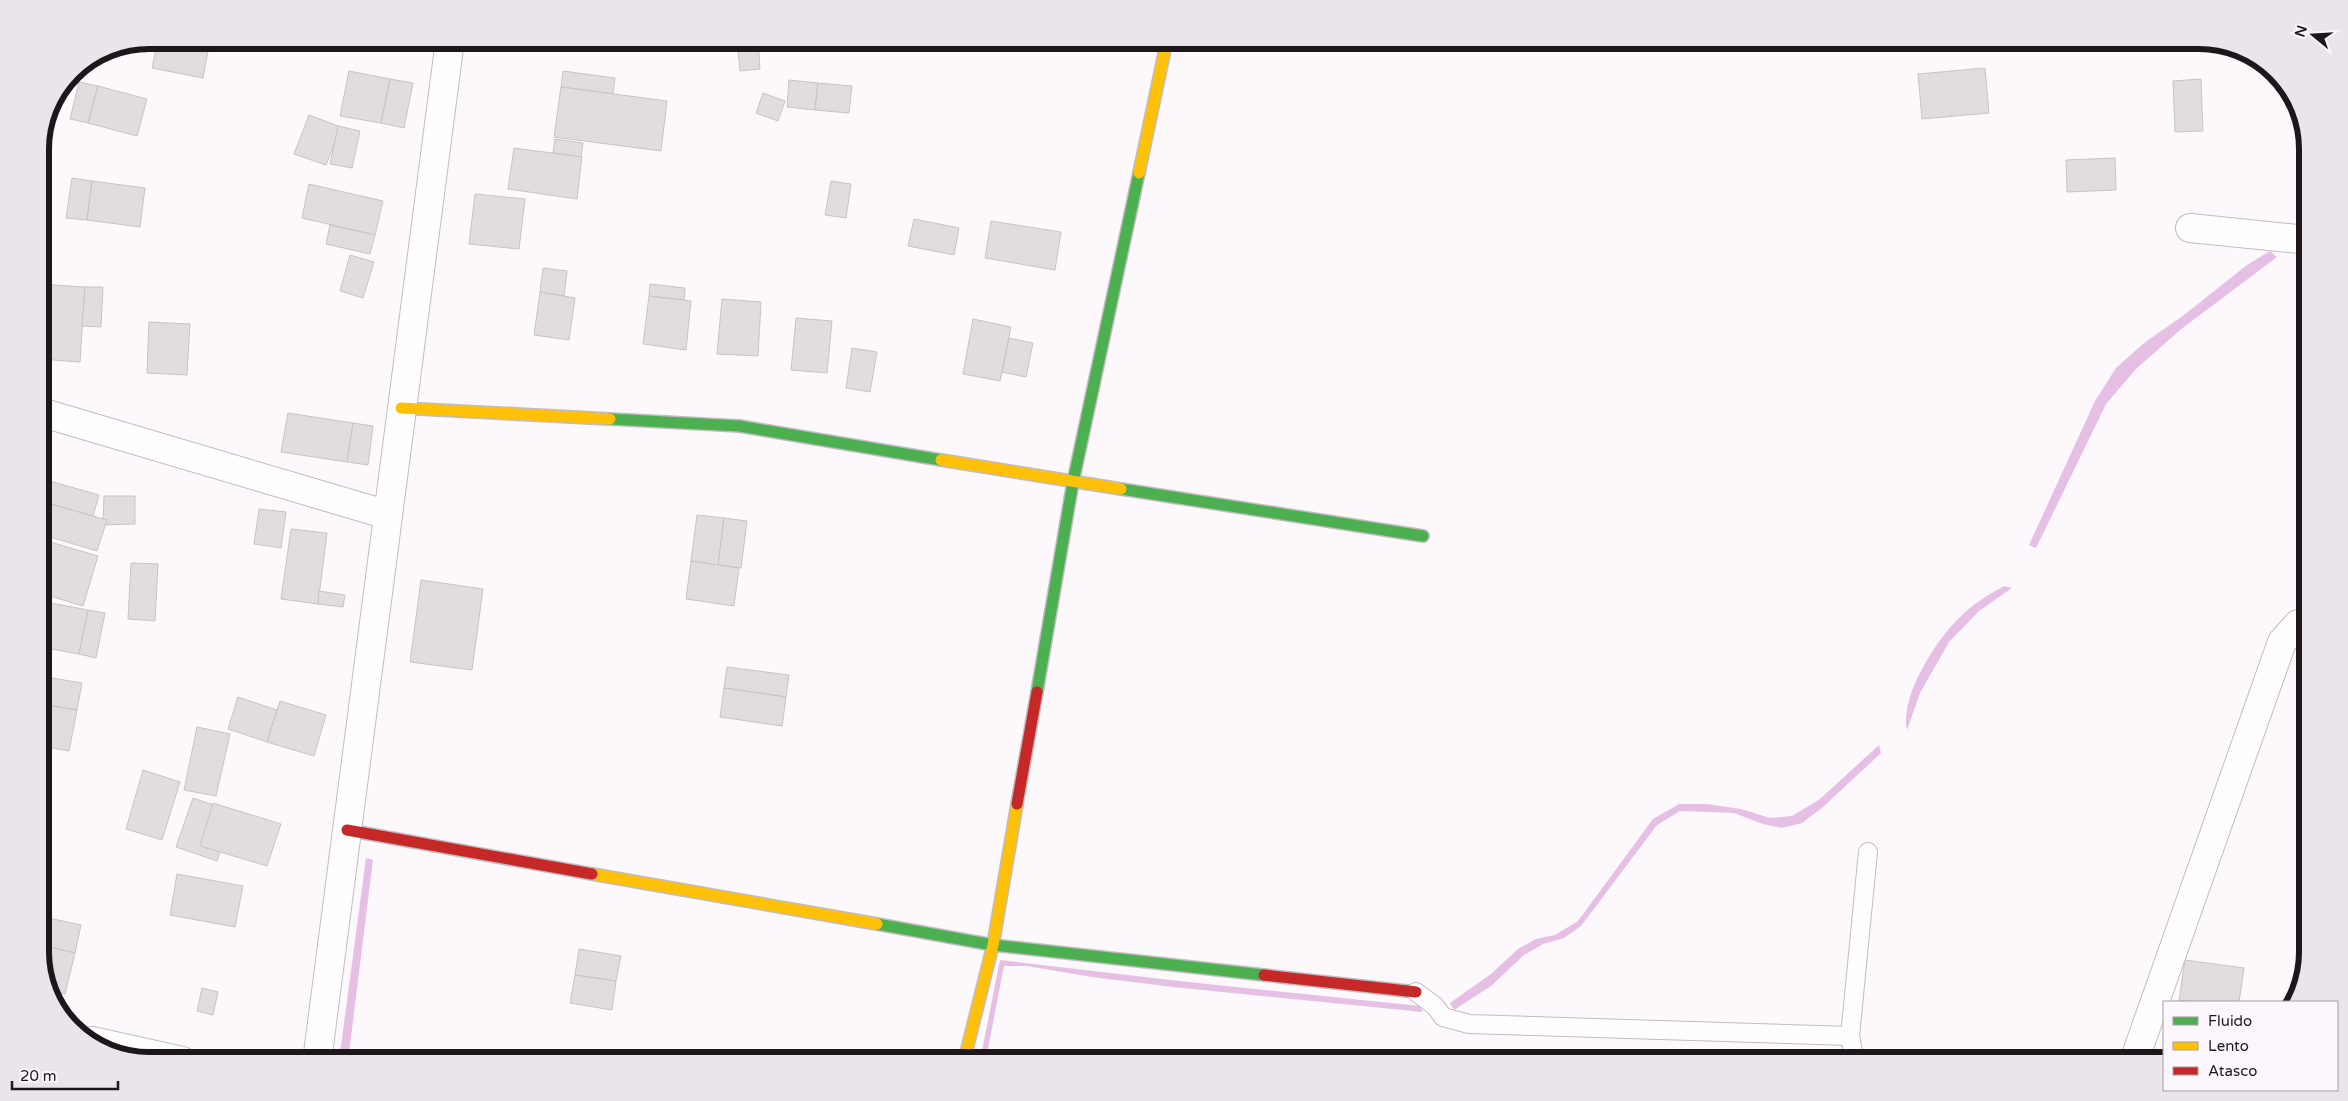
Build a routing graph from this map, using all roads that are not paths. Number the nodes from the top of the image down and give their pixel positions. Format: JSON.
{"nodes":[{"id":1,"x":449,"y":49,"type":"edge"},
{"id":2,"x":1165,"y":49,"type":"edge"},
{"id":3,"x":2190,"y":228,"type":"dead end"},
{"id":4,"x":2299,"y":239,"type":"edge"},
{"id":5,"x":401,"y":408,"type":"junction"},
{"id":6,"x":49,"y":415,"type":"edge"},
{"id":7,"x":1074,"y":482,"type":"junction"},
{"id":8,"x":388,"y":515,"type":"junction"},
{"id":9,"x":1422,"y":536,"type":"dead end"},
{"id":10,"x":2299,"y":624,"type":"edge"},
{"id":11,"x":347,"y":830,"type":"junction"},
{"id":12,"x":1868,"y":852,"type":"dead end"},
{"id":13,"x":992,"y":946,"type":"junction"},
{"id":14,"x":1416,"y":992,"type":"joint"},
{"id":15,"x":1850,"y":1036,"type":"junction"},
{"id":16,"x":109,"y":1044,"type":"edge"},
{"id":17,"x":143,"y":1052,"type":"edge"},
{"id":18,"x":318,"y":1052,"type":"edge"},
{"id":19,"x":966,"y":1052,"type":"edge"},
{"id":20,"x":1853,"y":1052,"type":"edge"},
{"id":21,"x":2137,"y":1052,"type":"edge"}],
"edges":[{"from":1,"to":5,"type":"street"},
{"from":2,"to":7,"type":"street"},
{"from":3,"to":4,"type":"street"},
{"from":5,"to":7,"type":"street"},
{"from":5,"to":8,"type":"street"},
{"from":6,"to":8,"type":"street"},
{"from":7,"to":9,"type":"street"},
{"from":7,"to":13,"type":"street"},
{"from":8,"to":11,"type":"street"},
{"from":10,"to":21,"type":"street"},
{"from":11,"to":13,"type":"street"},
{"from":11,"to":18,"type":"street"},
{"from":12,"to":15,"type":"lane"},
{"from":13,"to":14,"type":"street"},
{"from":13,"to":19,"type":"street"},
{"from":14,"to":15,"type":"lane"},
{"from":15,"to":20,"type":"lane"},
{"from":16,"to":17,"type":"street"}]}
